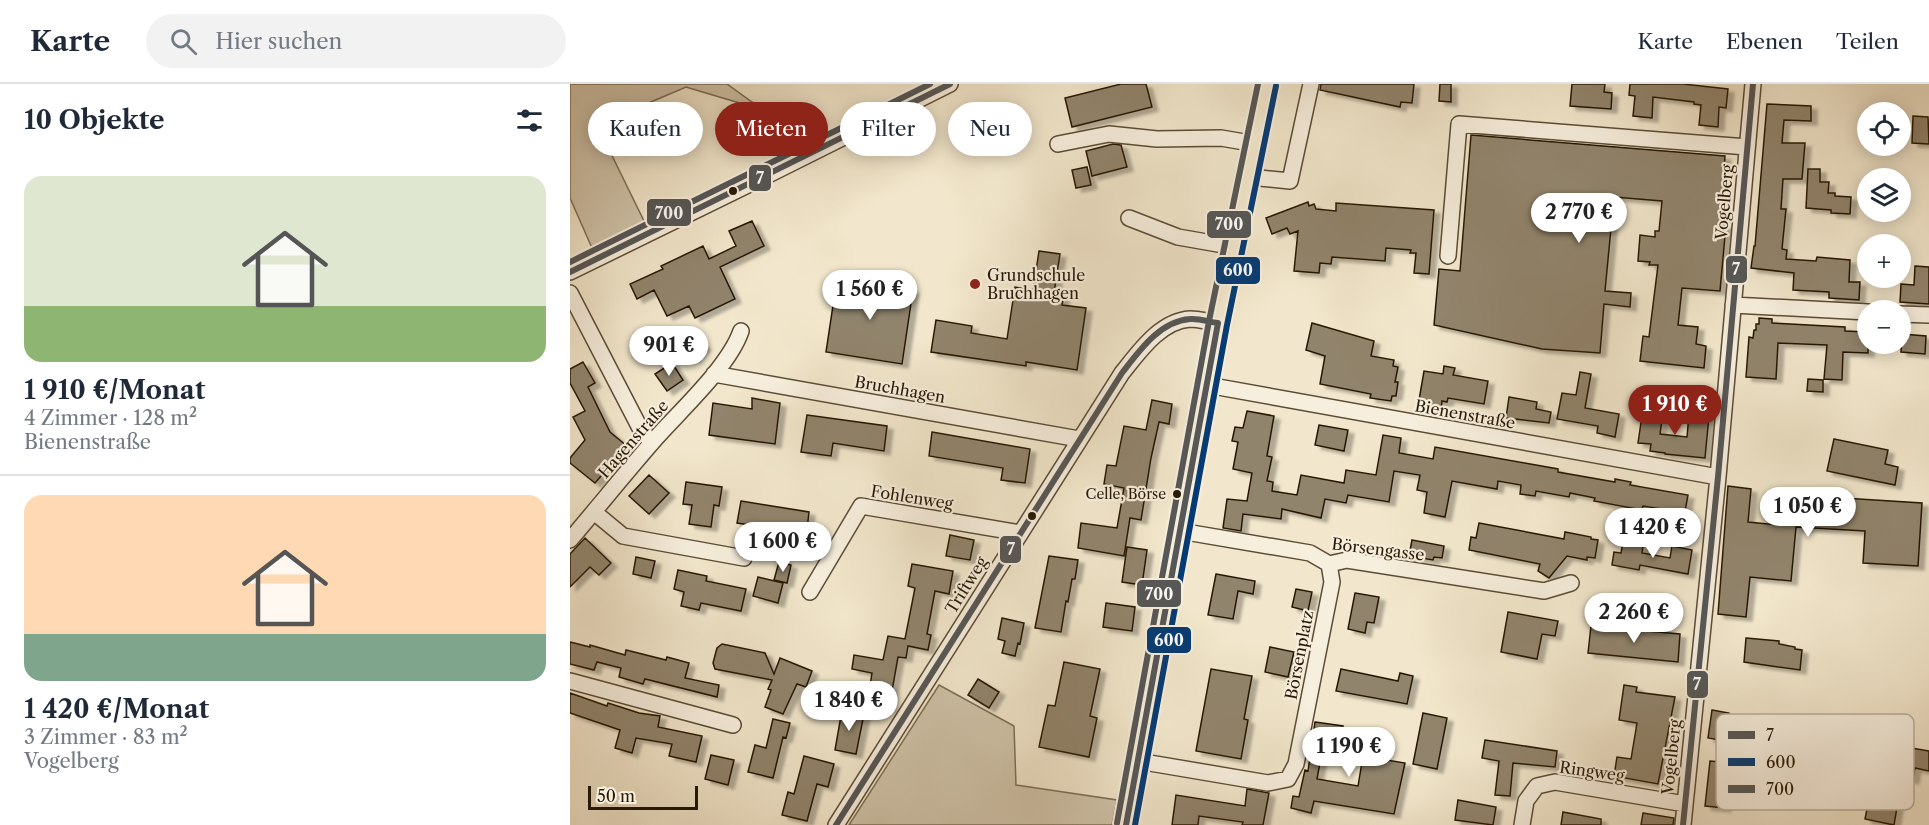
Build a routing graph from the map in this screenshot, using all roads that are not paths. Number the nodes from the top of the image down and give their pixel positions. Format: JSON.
{"nodes":[{"id":1,"x":950,"y":84,"type":"edge"},
{"id":2,"x":1268,"y":84,"type":"edge"},
{"id":3,"x":1311,"y":84,"type":"edge"},
{"id":4,"x":1753,"y":84,"type":"edge"},
{"id":5,"x":1058,"y":144,"type":"dead end"},
{"id":6,"x":1256,"y":144,"type":"junction"},
{"id":7,"x":1748,"y":147,"type":"junction"},
{"id":8,"x":1250,"y":177,"type":"junction"},
{"id":9,"x":1129,"y":218,"type":"dead end"},
{"id":10,"x":1235,"y":247,"type":"junction"},
{"id":11,"x":1448,"y":256,"type":"dead end"},
{"id":12,"x":570,"y":272,"type":"edge"},
{"id":13,"x":570,"y":293,"type":"edge"},
{"id":14,"x":1733,"y":305,"type":"junction"},
{"id":15,"x":1857,"y":311,"type":"edge"},
{"id":16,"x":1911,"y":314,"type":"edge"},
{"id":17,"x":1929,"y":315,"type":"edge"},
{"id":18,"x":1218,"y":323,"type":"junction"},
{"id":19,"x":741,"y":331,"type":"dead end"},
{"id":20,"x":714,"y":374,"type":"junction"},
{"id":21,"x":1207,"y":385,"type":"junction"},
{"id":22,"x":1079,"y":439,"type":"junction"},
{"id":23,"x":652,"y":443,"type":"junction"},
{"id":24,"x":1718,"y":477,"type":"junction"},
{"id":25,"x":594,"y":512,"type":"junction"},
{"id":26,"x":1180,"y":531,"type":"junction"},
{"id":27,"x":1020,"y":533,"type":"junction"},
{"id":28,"x":570,"y":540,"type":"edge"},
{"id":29,"x":744,"y":558,"type":"dead end"},
{"id":30,"x":1329,"y":564,"type":"junction"},
{"id":31,"x":1571,"y":583,"type":"dead end"},
{"id":32,"x":810,"y":592,"type":"dead end"},
{"id":33,"x":570,"y":681,"type":"edge"},
{"id":34,"x":733,"y":725,"type":"dead end"},
{"id":35,"x":1138,"y":761,"type":"junction"},
{"id":36,"x":1685,"y":804,"type":"junction"},
{"id":37,"x":836,"y":825,"type":"edge"},
{"id":38,"x":1126,"y":825,"type":"edge"},
{"id":39,"x":1522,"y":825,"type":"edge"},
{"id":40,"x":1683,"y":825,"type":"edge"}],
"edges":[{"from":1,"to":12,"type":"street"},
{"from":2,"to":6,"type":"main road"},
{"from":3,"to":8,"type":"street"},
{"from":4,"to":7,"type":"street","name":"Vogelberg"},
{"from":5,"to":6,"type":"street"},
{"from":6,"to":8,"type":"main road"},
{"from":7,"to":11,"type":"street"},
{"from":7,"to":14,"type":"street","name":"Vogelberg"},
{"from":8,"to":10,"type":"main road"},
{"from":9,"to":10,"type":"street"},
{"from":10,"to":18,"type":"main road"},
{"from":13,"to":23,"type":"street"},
{"from":14,"to":15,"type":"street"},
{"from":14,"to":24,"type":"street","name":"Vogelberg"},
{"from":16,"to":17,"type":"street"},
{"from":18,"to":21,"type":"main road"},
{"from":18,"to":22,"type":"street","name":"Triftweg"},
{"from":19,"to":20,"type":"street","name":"Hagenstraße"},
{"from":20,"to":22,"type":"street","name":"Bruchhagen"},
{"from":20,"to":23,"type":"street","name":"Hagenstraße"},
{"from":21,"to":24,"type":"street","name":"Bienenstraße"},
{"from":21,"to":26,"type":"main road"},
{"from":22,"to":27,"type":"street","name":"Triftweg"},
{"from":23,"to":25,"type":"street","name":"Hagenstraße"},
{"from":24,"to":36,"type":"street","name":"Vogelberg"},
{"from":25,"to":28,"type":"street","name":"Hagenstraße"},
{"from":25,"to":29,"type":"street"},
{"from":26,"to":30,"type":"street","name":"Börsengasse"},
{"from":26,"to":35,"type":"main road"},
{"from":27,"to":32,"type":"street","name":"Fohlenweg"},
{"from":27,"to":37,"type":"street","name":"Triftweg"},
{"from":30,"to":31,"type":"street","name":"Börsengasse"},
{"from":30,"to":35,"type":"street","name":"Börsenplatz"},
{"from":33,"to":34,"type":"street"},
{"from":35,"to":38,"type":"main road"},
{"from":36,"to":39,"type":"street","name":"Ringweg"},
{"from":36,"to":40,"type":"street","name":"Vogelberg"}]}
